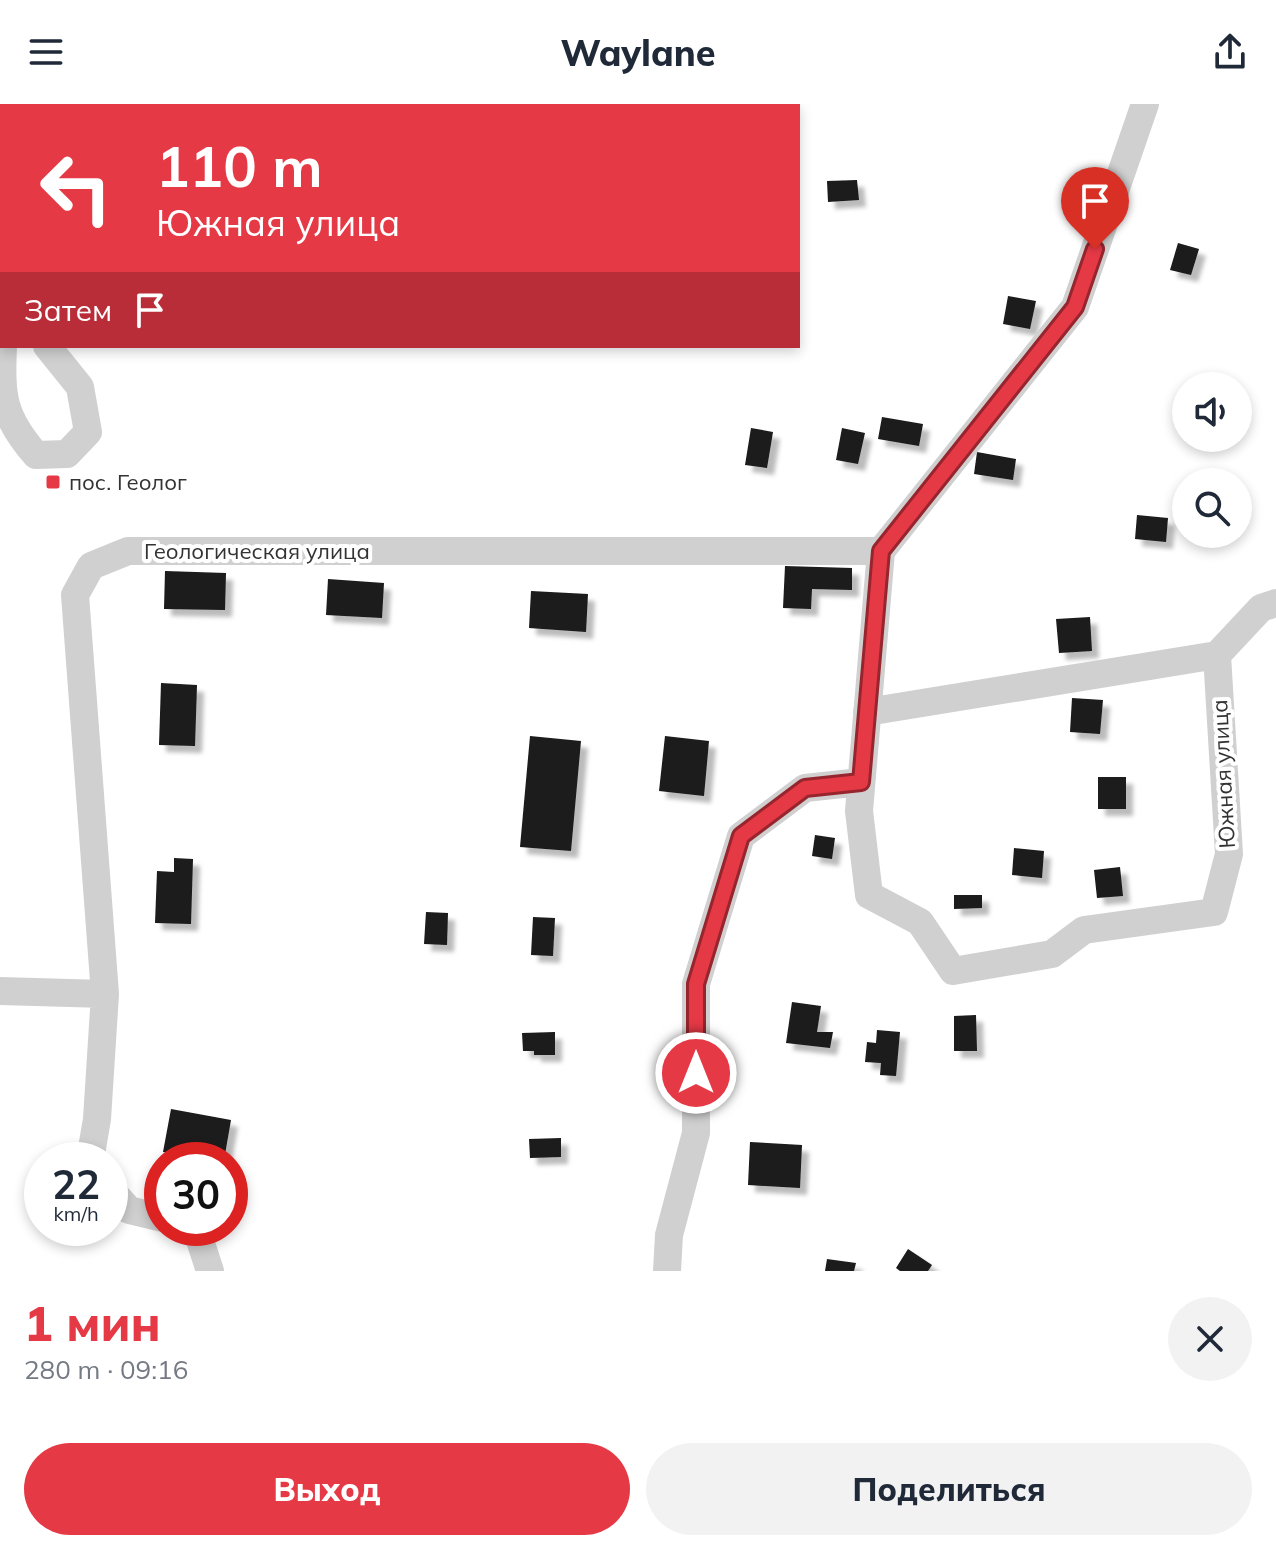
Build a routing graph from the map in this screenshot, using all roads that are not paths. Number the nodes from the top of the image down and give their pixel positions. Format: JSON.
{"nodes":[{"id":1,"x":1145,"y":104,"type":"edge"},
{"id":2,"x":3,"y":348,"type":"edge"},
{"id":3,"x":49,"y":348,"type":"edge"},
{"id":4,"x":881,"y":551,"type":"junction"},
{"id":5,"x":1276,"y":603,"type":"edge"},
{"id":6,"x":1217,"y":655,"type":"junction"},
{"id":7,"x":867,"y":712,"type":"junction"},
{"id":8,"x":861,"y":782,"type":"junction"},
{"id":9,"x":0,"y":991,"type":"edge"},
{"id":10,"x":105,"y":994,"type":"junction"},
{"id":11,"x":93,"y":1142,"type":"edge"},
{"id":12,"x":202,"y":1246,"type":"edge"},
{"id":13,"x":210,"y":1271,"type":"edge"},
{"id":14,"x":667,"y":1271,"type":"edge"}],
"edges":[{"from":1,"to":4,"type":"street"},
{"from":2,"to":3,"type":"street"},
{"from":4,"to":7,"type":"street","name":"Южная улица"},
{"from":4,"to":10,"type":"street","name":"Геологическая улица"},
{"from":5,"to":6,"type":"street"},
{"from":6,"to":7,"type":"street"},
{"from":6,"to":8,"type":"street","name":"Южная улица"},
{"from":7,"to":8,"type":"street","name":"Южная улица"},
{"from":8,"to":14,"type":"street"},
{"from":9,"to":10,"type":"street"},
{"from":10,"to":11,"type":"street","name":"Геологическая улица"},
{"from":12,"to":13,"type":"street"}]}
